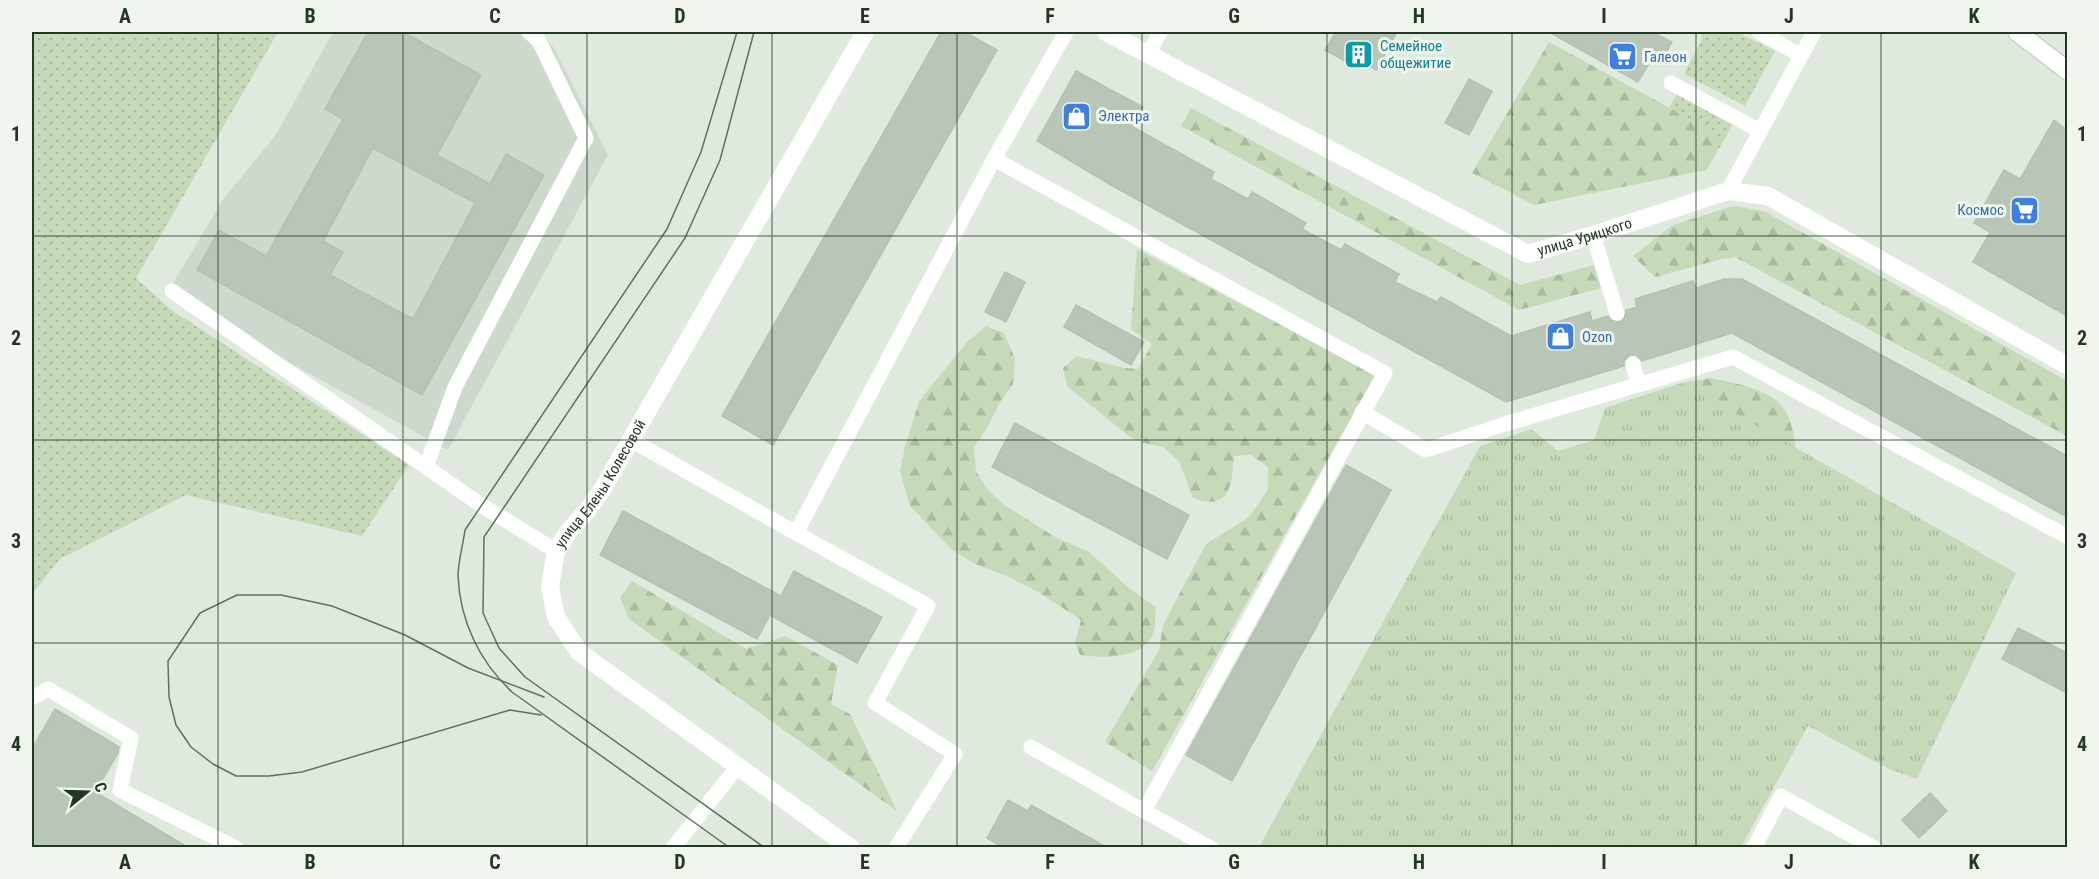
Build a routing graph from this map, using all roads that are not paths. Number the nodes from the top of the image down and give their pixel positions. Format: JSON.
{"nodes":[{"id":1,"x":530,"y":32,"type":"edge"},
{"id":2,"x":865,"y":32,"type":"edge"},
{"id":3,"x":1066,"y":32,"type":"edge"},
{"id":4,"x":1106,"y":32,"type":"edge"},
{"id":5,"x":1160,"y":32,"type":"edge"},
{"id":6,"x":1759,"y":32,"type":"edge"},
{"id":7,"x":1814,"y":32,"type":"edge"},
{"id":8,"x":2017,"y":32,"type":"edge"},
{"id":9,"x":1149,"y":53,"type":"junction"},
{"id":10,"x":1800,"y":55,"type":"junction"},
{"id":11,"x":2067,"y":71,"type":"edge"},
{"id":12,"x":1671,"y":83,"type":"dead end"},
{"id":13,"x":1760,"y":131,"type":"junction"},
{"id":14,"x":994,"y":159,"type":"junction"},
{"id":15,"x":1728,"y":191,"type":"junction"},
{"id":16,"x":1593,"y":235,"type":"junction"},
{"id":17,"x":172,"y":291,"type":"dead end"},
{"id":18,"x":1617,"y":313,"type":"dead end"},
{"id":19,"x":1633,"y":364,"type":"dead end"},
{"id":20,"x":2067,"y":366,"type":"edge"},
{"id":21,"x":1638,"y":383,"type":"junction"},
{"id":22,"x":1362,"y":412,"type":"junction"},
{"id":23,"x":631,"y":440,"type":"junction"},
{"id":24,"x":426,"y":467,"type":"junction"},
{"id":25,"x":796,"y":533,"type":"junction"},
{"id":26,"x":2067,"y":537,"type":"edge"},
{"id":27,"x":556,"y":552,"type":"junction"},
{"id":28,"x":32,"y":698,"type":"edge"},
{"id":29,"x":1031,"y":747,"type":"dead end"},
{"id":30,"x":738,"y":766,"type":"junction"},
{"id":31,"x":1144,"y":811,"type":"junction"},
{"id":32,"x":236,"y":848,"type":"edge"},
{"id":33,"x":673,"y":848,"type":"edge"},
{"id":34,"x":851,"y":848,"type":"edge"},
{"id":35,"x":896,"y":848,"type":"edge"},
{"id":36,"x":1211,"y":848,"type":"edge"},
{"id":37,"x":1754,"y":848,"type":"edge"},
{"id":38,"x":1875,"y":848,"type":"edge"}],
"edges":[{"from":1,"to":24,"type":"lane"},
{"from":2,"to":23,"type":"street","name":"улица Елены Колесовой"},
{"from":3,"to":14,"type":"lane"},
{"from":4,"to":9,"type":"street","name":"улица Урицкого"},
{"from":5,"to":9,"type":"lane"},
{"from":6,"to":10,"type":"lane"},
{"from":7,"to":10,"type":"lane"},
{"from":8,"to":11,"type":"street"},
{"from":9,"to":16,"type":"street","name":"улица Урицкого"},
{"from":10,"to":13,"type":"lane"},
{"from":12,"to":13,"type":"lane"},
{"from":13,"to":15,"type":"lane"},
{"from":14,"to":22,"type":"lane"},
{"from":14,"to":25,"type":"lane"},
{"from":15,"to":16,"type":"street","name":"улица Урицкого"},
{"from":15,"to":20,"type":"street","name":"улица Урицкого"},
{"from":16,"to":18,"type":"lane"},
{"from":17,"to":24,"type":"lane"},
{"from":19,"to":21,"type":"lane"},
{"from":21,"to":22,"type":"lane"},
{"from":21,"to":26,"type":"lane"},
{"from":22,"to":31,"type":"lane"},
{"from":23,"to":25,"type":"lane"},
{"from":23,"to":27,"type":"street","name":"улица Елены Колесовой"},
{"from":24,"to":27,"type":"lane"},
{"from":25,"to":35,"type":"lane"},
{"from":27,"to":30,"type":"street","name":"улица Елены Колесовой"},
{"from":28,"to":32,"type":"lane"},
{"from":29,"to":31,"type":"lane"},
{"from":30,"to":33,"type":"lane"},
{"from":30,"to":34,"type":"street","name":"улица Елены Колесовой"},
{"from":31,"to":36,"type":"lane"},
{"from":37,"to":38,"type":"lane"}]}
